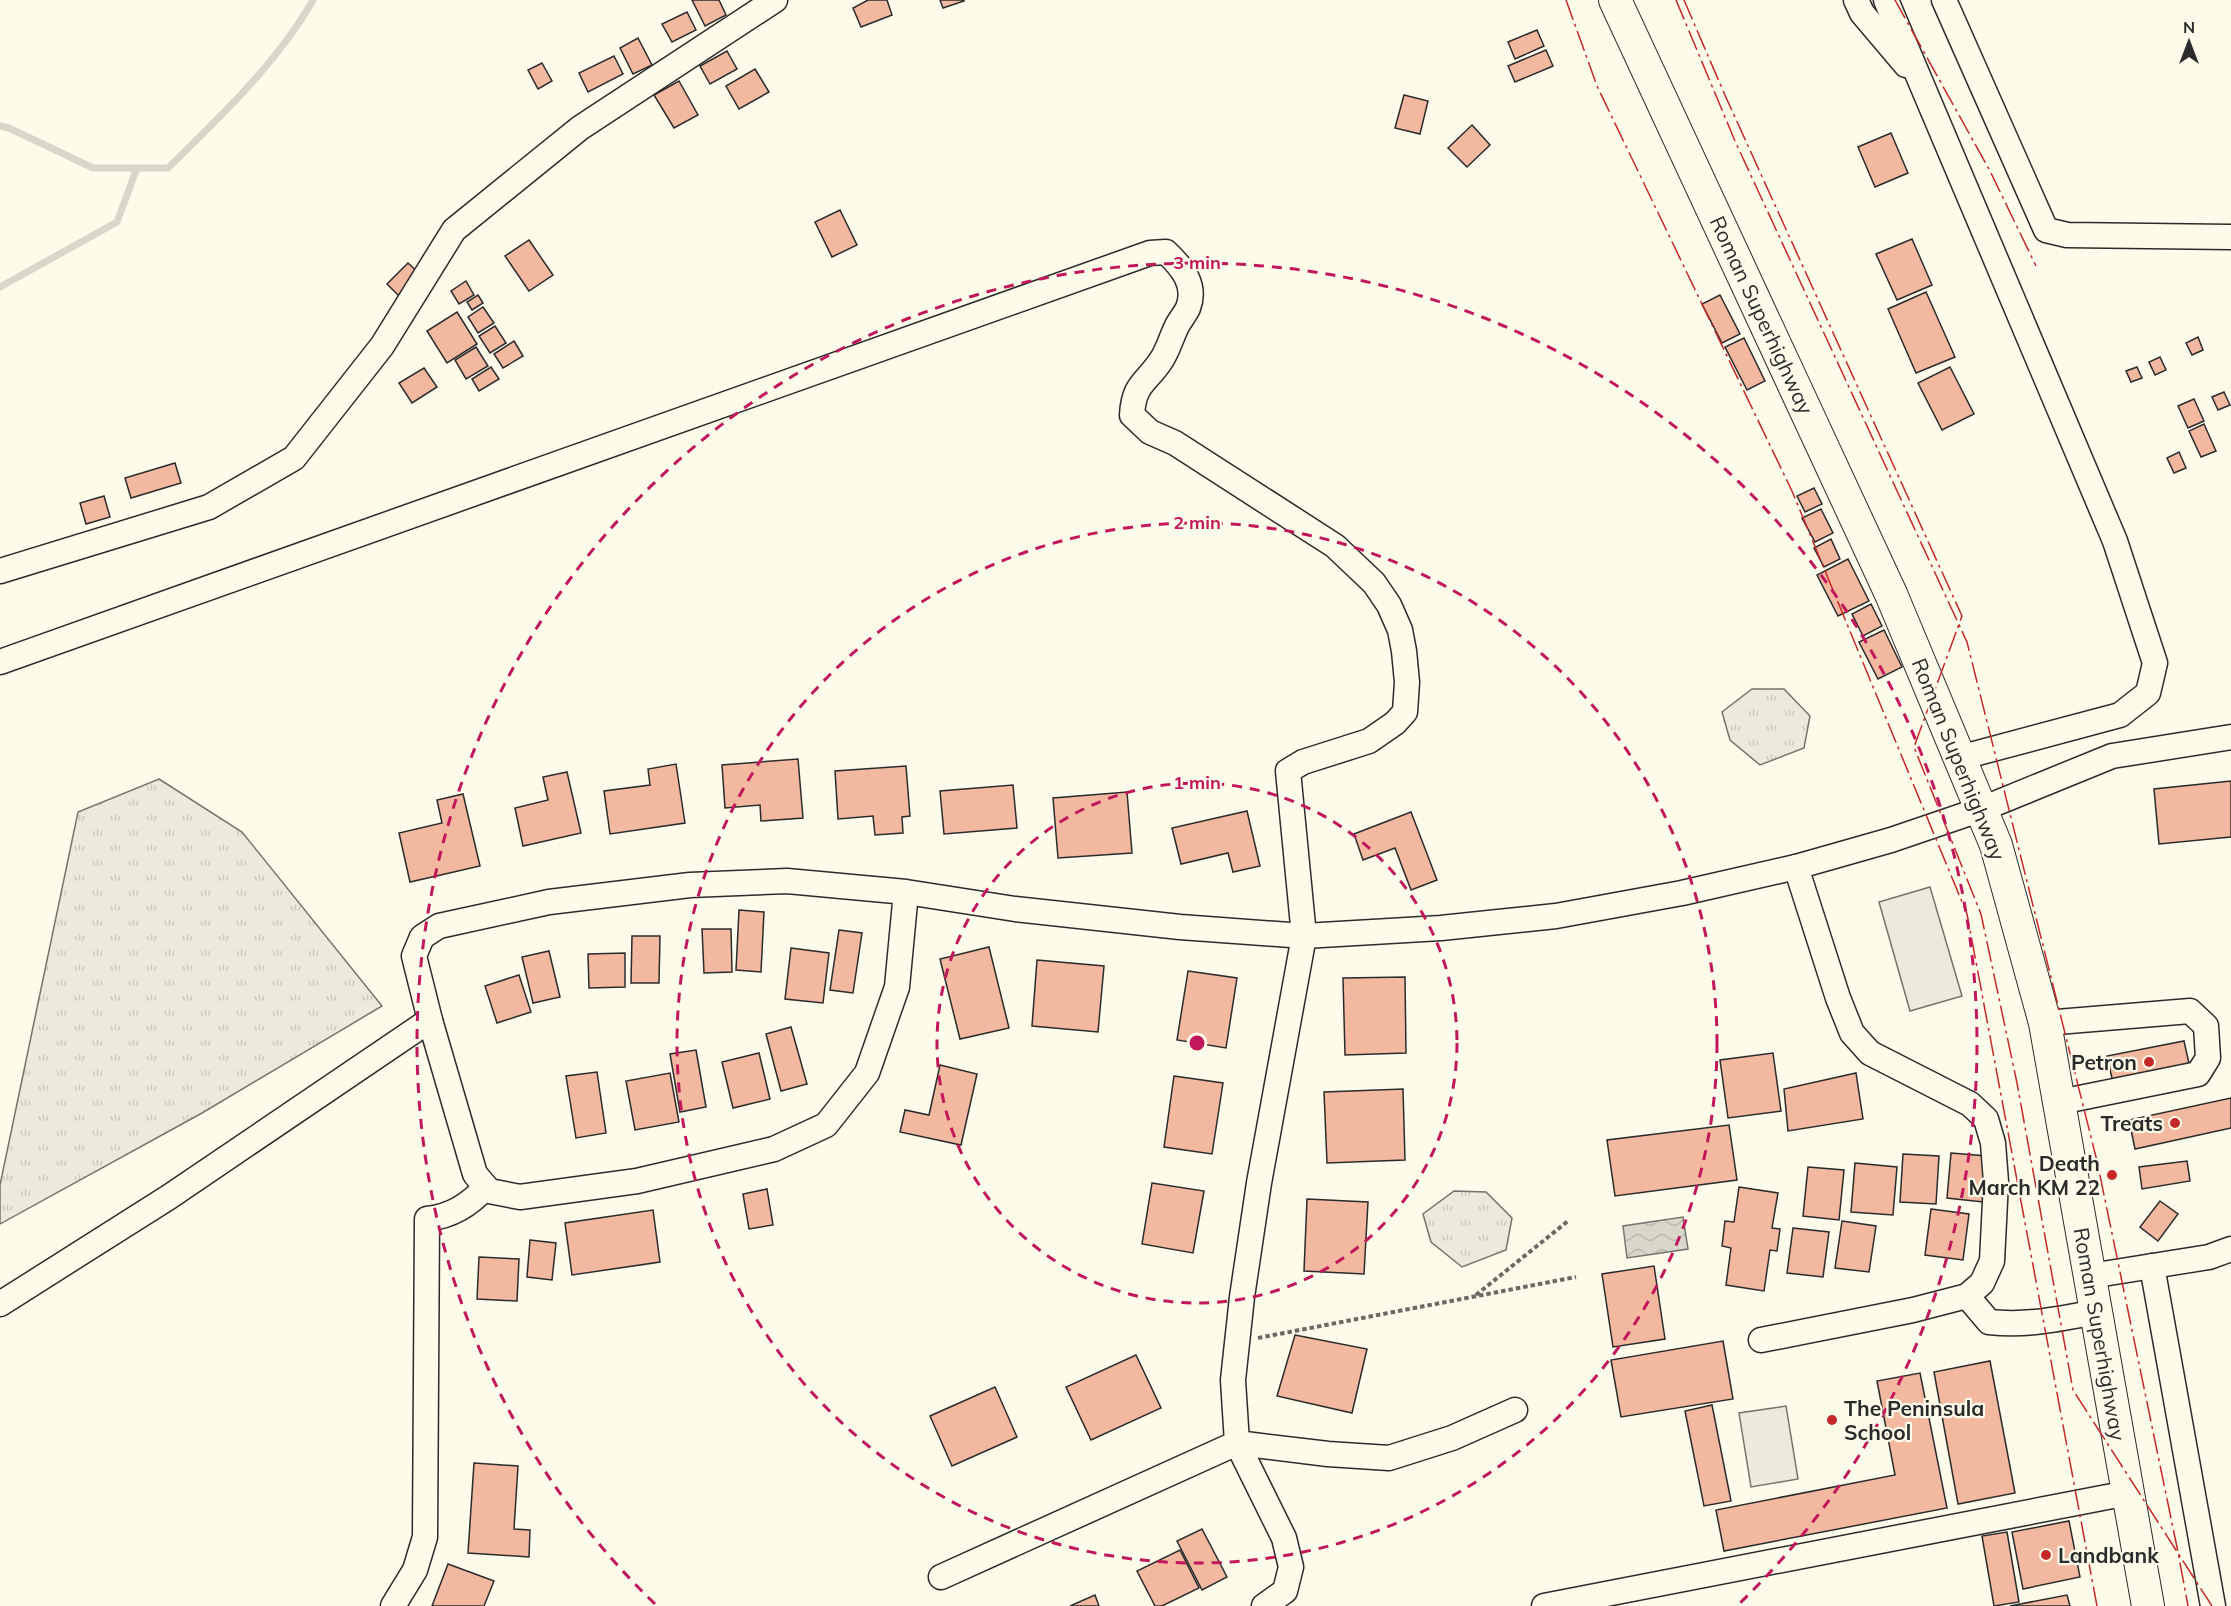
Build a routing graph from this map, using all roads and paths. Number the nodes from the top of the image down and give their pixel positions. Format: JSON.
{"nodes":[{"id":1,"x":776,"y":0,"type":"edge"},
{"id":2,"x":1615,"y":0,"type":"edge"},
{"id":3,"x":1856,"y":0,"type":"edge"},
{"id":4,"x":1886,"y":0,"type":"edge"},
{"id":5,"x":1944,"y":0,"type":"edge"},
{"id":6,"x":1922,"y":83,"type":"junction"},
{"id":7,"x":2231,"y":237,"type":"edge"},
{"id":8,"x":0,"y":571,"type":"edge"},
{"id":9,"x":0,"y":663,"type":"edge"},
{"id":10,"x":2231,"y":737,"type":"edge"},
{"id":11,"x":1959,"y":758,"type":"junction"},
{"id":12,"x":1982,"y":809,"type":"junction"},
{"id":13,"x":1796,"y":867,"type":"junction"},
{"id":14,"x":906,"y":892,"type":"junction"},
{"id":15,"x":1304,"y":936,"type":"junction"},
{"id":16,"x":430,"y":1020,"type":"junction"},
{"id":17,"x":2045,"y":1023,"type":"junction"},
{"id":18,"x":2060,"y":1102,"type":"junction"},
{"id":19,"x":486,"y":1187,"type":"junction"},
{"id":20,"x":1568,"y":1221,"type":"dead end"},
{"id":21,"x":2231,"y":1249,"type":"edge"},
{"id":22,"x":2152,"y":1266,"type":"junction"},
{"id":23,"x":2090,"y":1276,"type":"junction"},
{"id":24,"x":1576,"y":1277,"type":"dead end"},
{"id":25,"x":1476,"y":1296,"type":"junction"},
{"id":26,"x":1967,"y":1296,"type":"junction"},
{"id":27,"x":0,"y":1304,"type":"edge"},
{"id":28,"x":2096,"y":1312,"type":"junction"},
{"id":29,"x":1761,"y":1340,"type":"dead end"},
{"id":30,"x":1237,"y":1342,"type":"junction"},
{"id":31,"x":1515,"y":1410,"type":"dead end"},
{"id":32,"x":1237,"y":1443,"type":"junction"},
{"id":33,"x":2128,"y":1493,"type":"junction"},
{"id":34,"x":941,"y":1577,"type":"dead end"},
{"id":35,"x":393,"y":1606,"type":"edge"},
{"id":36,"x":1264,"y":1606,"type":"edge"},
{"id":37,"x":1544,"y":1606,"type":"edge"},
{"id":38,"x":2148,"y":1606,"type":"edge"},
{"id":39,"x":2213,"y":1606,"type":"edge"}],
"edges":[{"from":1,"to":8,"type":"street"},
{"from":2,"to":11,"type":"main road","name":"Roman Superhighway"},
{"from":3,"to":6,"type":"street"},
{"from":4,"to":6,"type":"street"},
{"from":5,"to":7,"type":"street"},
{"from":6,"to":11,"type":"street"},
{"from":9,"to":15,"type":"street"},
{"from":10,"to":12,"type":"street"},
{"from":11,"to":12,"type":"main road","name":"Roman Superhighway"},
{"from":12,"to":13,"type":"street"},
{"from":12,"to":17,"type":"main road","name":"Roman Superhighway"},
{"from":13,"to":15,"type":"street"},
{"from":13,"to":26,"type":"street"},
{"from":14,"to":15,"type":"street"},
{"from":14,"to":16,"type":"street"},
{"from":14,"to":19,"type":"street"},
{"from":15,"to":30,"type":"street"},
{"from":16,"to":19,"type":"street"},
{"from":16,"to":27,"type":"street"},
{"from":17,"to":18,"type":"main road","name":"Roman Superhighway"},
{"from":17,"to":18,"type":"street"},
{"from":18,"to":23,"type":"main road","name":"Roman Superhighway"},
{"from":19,"to":35,"type":"street"},
{"from":20,"to":25,"type":"path"},
{"from":21,"to":22,"type":"street"},
{"from":22,"to":23,"type":"street"},
{"from":22,"to":39,"type":"street"},
{"from":23,"to":28,"type":"main road","name":"Roman Superhighway"},
{"from":24,"to":25,"type":"path"},
{"from":25,"to":30,"type":"path"},
{"from":26,"to":28,"type":"street"},
{"from":26,"to":29,"type":"street"},
{"from":28,"to":33,"type":"main road","name":"Roman Superhighway"},
{"from":30,"to":32,"type":"street"},
{"from":31,"to":32,"type":"street"},
{"from":32,"to":34,"type":"street"},
{"from":32,"to":36,"type":"street"},
{"from":33,"to":37,"type":"street"},
{"from":33,"to":38,"type":"main road","name":"Roman Superhighway"}]}
